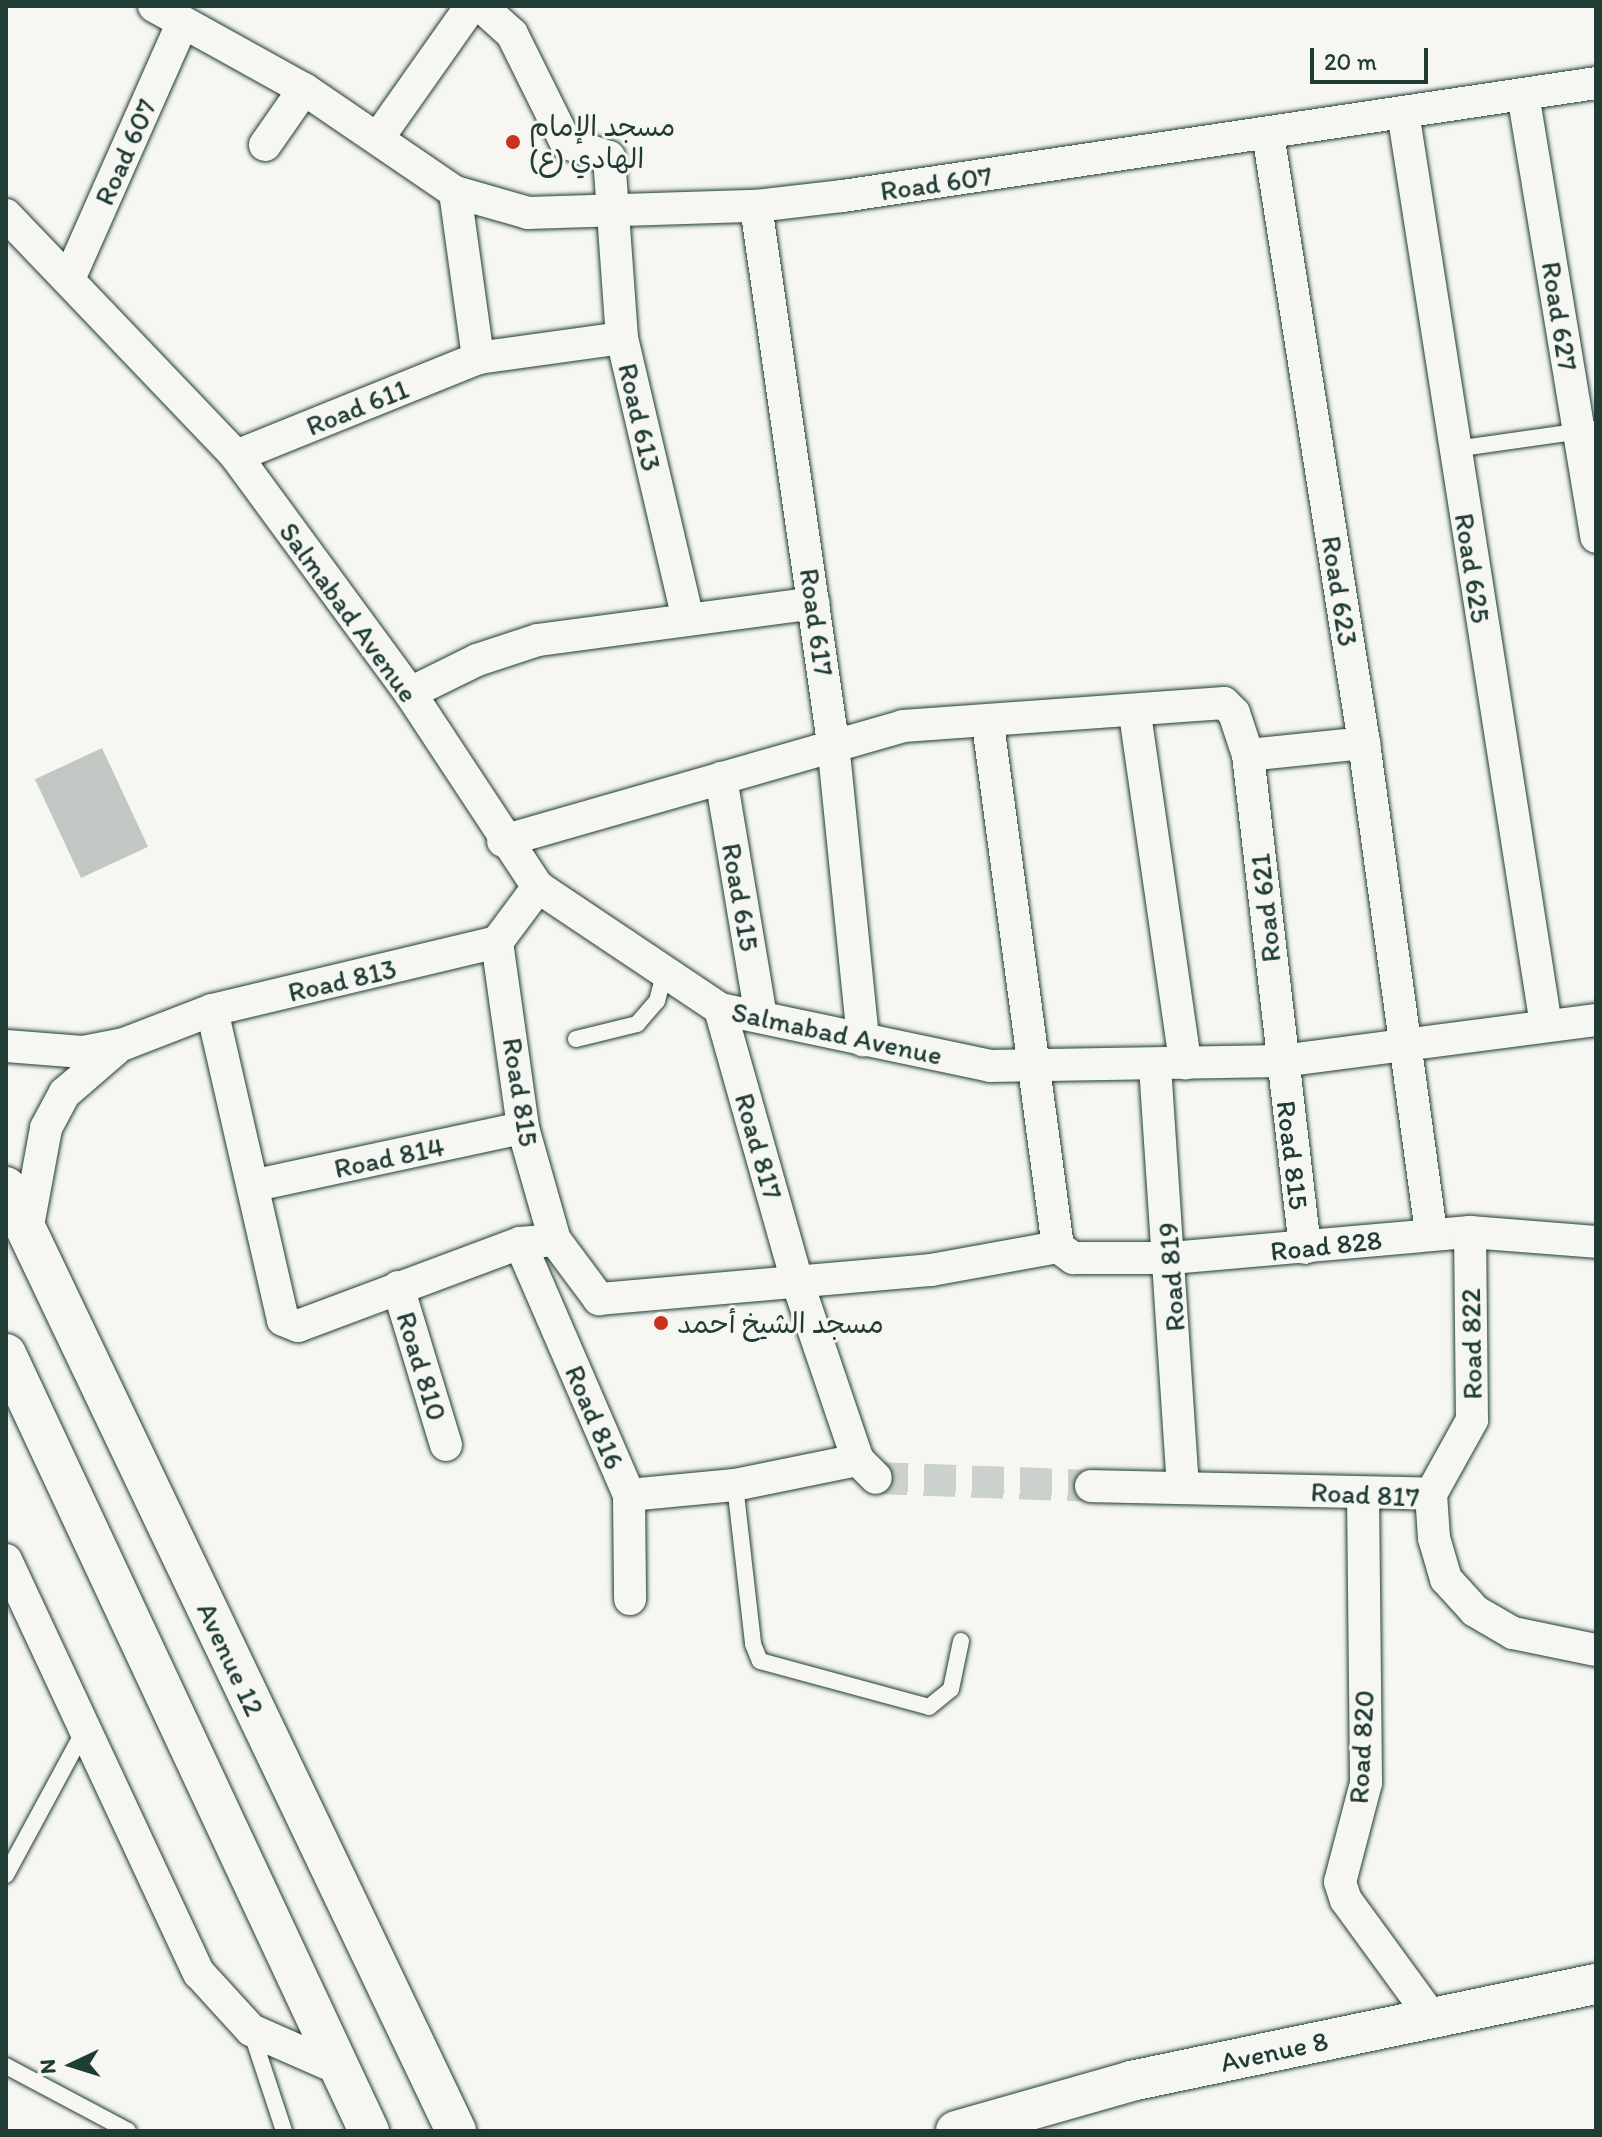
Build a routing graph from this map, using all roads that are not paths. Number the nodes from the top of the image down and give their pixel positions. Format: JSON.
{"nodes":[{"id":1,"x":154,"y":6,"type":"edge"},
{"id":2,"x":471,"y":6,"type":"edge"},
{"id":3,"x":481,"y":6,"type":"edge"},
{"id":4,"x":181,"y":26,"type":"junction"},
{"id":5,"x":1596,"y":83,"type":"edge"},
{"id":6,"x":304,"y":89,"type":"junction"},
{"id":7,"x":1523,"y":94,"type":"junction"},
{"id":8,"x":1403,"y":112,"type":"junction"},
{"id":9,"x":1268,"y":134,"type":"junction"},
{"id":10,"x":378,"y":138,"type":"junction"},
{"id":11,"x":265,"y":145,"type":"dead end"},
{"id":12,"x":455,"y":192,"type":"junction"},
{"id":13,"x":756,"y":206,"type":"junction"},
{"id":14,"x":612,"y":212,"type":"junction"},
{"id":15,"x":6,"y":215,"type":"edge"},
{"id":16,"x":69,"y":279,"type":"junction"},
{"id":17,"x":622,"y":338,"type":"junction"},
{"id":18,"x":478,"y":358,"type":"junction"},
{"id":19,"x":1587,"y":430,"type":"edge"},
{"id":20,"x":1455,"y":449,"type":"junction"},
{"id":21,"x":236,"y":456,"type":"junction"},
{"id":22,"x":1596,"y":537,"type":"edge"},
{"id":23,"x":814,"y":603,"type":"junction"},
{"id":24,"x":688,"y":619,"type":"junction"},
{"id":25,"x":410,"y":693,"type":"junction"},
{"id":26,"x":1135,"y":714,"type":"junction"},
{"id":27,"x":988,"y":724,"type":"junction"},
{"id":28,"x":833,"y":743,"type":"junction"},
{"id":29,"x":1364,"y":743,"type":"junction"},
{"id":30,"x":1248,"y":755,"type":"junction"},
{"id":31,"x":721,"y":778,"type":"junction"},
{"id":32,"x":503,"y":841,"type":"junction"},
{"id":33,"x":538,"y":887,"type":"junction"},
{"id":34,"x":497,"y":942,"type":"junction"},
{"id":35,"x":665,"y":971,"type":"junction"},
{"id":36,"x":720,"y":1009,"type":"junction"},
{"id":37,"x":212,"y":1010,"type":"junction"},
{"id":38,"x":761,"y":1016,"type":"junction"},
{"id":39,"x":1596,"y":1020,"type":"edge"},
{"id":40,"x":1546,"y":1025,"type":"junction"},
{"id":41,"x":576,"y":1039,"type":"dead end"},
{"id":42,"x":863,"y":1040,"type":"junction"},
{"id":43,"x":124,"y":1044,"type":"junction"},
{"id":44,"x":6,"y":1046,"type":"edge"},
{"id":45,"x":1403,"y":1049,"type":"junction"},
{"id":46,"x":1281,"y":1061,"type":"junction"},
{"id":47,"x":1034,"y":1065,"type":"junction"},
{"id":48,"x":1170,"y":1065,"type":"junction"},
{"id":49,"x":523,"y":1128,"type":"junction"},
{"id":50,"x":256,"y":1185,"type":"junction"},
{"id":51,"x":6,"y":1187,"type":"edge"},
{"id":52,"x":27,"y":1231,"type":"junction"},
{"id":53,"x":1470,"y":1232,"type":"junction"},
{"id":54,"x":1431,"y":1233,"type":"junction"},
{"id":55,"x":555,"y":1240,"type":"junction"},
{"id":56,"x":1596,"y":1242,"type":"edge"},
{"id":57,"x":520,"y":1243,"type":"junction"},
{"id":58,"x":1058,"y":1247,"type":"junction"},
{"id":59,"x":1305,"y":1248,"type":"junction"},
{"id":60,"x":1171,"y":1258,"type":"junction"},
{"id":61,"x":798,"y":1284,"type":"junction"},
{"id":62,"x":398,"y":1287,"type":"junction"},
{"id":63,"x":6,"y":1354,"type":"edge"},
{"id":64,"x":446,"y":1445,"type":"dead end"},
{"id":65,"x":735,"y":1485,"type":"junction"},
{"id":66,"x":1091,"y":1486,"type":"tunnel mouth"},
{"id":67,"x":1183,"y":1488,"type":"junction"},
{"id":68,"x":1363,"y":1493,"type":"junction"},
{"id":69,"x":1431,"y":1494,"type":"junction"},
{"id":70,"x":629,"y":1495,"type":"junction"},
{"id":71,"x":6,"y":1560,"type":"edge"},
{"id":72,"x":630,"y":1599,"type":"dead end"},
{"id":73,"x":961,"y":1641,"type":"dead end"},
{"id":74,"x":1596,"y":1650,"type":"edge"},
{"id":75,"x":85,"y":1729,"type":"junction"},
{"id":76,"x":6,"y":1875,"type":"edge"},
{"id":77,"x":1596,"y":1984,"type":"edge"},
{"id":78,"x":1432,"y":2018,"type":"junction"},
{"id":79,"x":251,"y":2030,"type":"junction"},
{"id":80,"x":6,"y":2066,"type":"edge"},
{"id":81,"x":342,"y":2070,"type":"junction"},
{"id":82,"x":128,"y":2131,"type":"edge"},
{"id":83,"x":284,"y":2131,"type":"edge"},
{"id":84,"x":369,"y":2131,"type":"edge"},
{"id":85,"x":456,"y":2131,"type":"edge"},
{"id":86,"x":956,"y":2131,"type":"edge"}],
"edges":[{"from":1,"to":4,"type":"street","name":"Road 607"},
{"from":2,"to":10,"type":"street"},
{"from":3,"to":14,"type":"street","name":"Road 613"},
{"from":4,"to":6,"type":"street","name":"Road 607"},
{"from":4,"to":16,"type":"street","name":"Road 607"},
{"from":5,"to":7,"type":"street","name":"Road 607"},
{"from":6,"to":10,"type":"street","name":"Road 607"},
{"from":6,"to":11,"type":"street"},
{"from":7,"to":8,"type":"street","name":"Road 607"},
{"from":7,"to":19,"type":"street","name":"Road 627"},
{"from":8,"to":9,"type":"street","name":"Road 607"},
{"from":8,"to":20,"type":"street","name":"Road 625"},
{"from":9,"to":13,"type":"street","name":"Road 607"},
{"from":9,"to":29,"type":"street","name":"Road 623"},
{"from":10,"to":12,"type":"street","name":"Road 607"},
{"from":12,"to":14,"type":"street","name":"Road 607"},
{"from":12,"to":18,"type":"street"},
{"from":13,"to":14,"type":"street","name":"Road 607"},
{"from":13,"to":23,"type":"street","name":"Road 617"},
{"from":14,"to":17,"type":"street","name":"Road 613"},
{"from":15,"to":16,"type":"street","name":"Salmabad Avenue"},
{"from":16,"to":21,"type":"street","name":"Salmabad Avenue"},
{"from":17,"to":18,"type":"street","name":"Road 611"},
{"from":17,"to":24,"type":"street","name":"Road 613"},
{"from":18,"to":21,"type":"street","name":"Road 611"},
{"from":19,"to":20,"type":"lane"},
{"from":19,"to":22,"type":"street","name":"Road 627"},
{"from":20,"to":40,"type":"street","name":"Road 625"},
{"from":21,"to":25,"type":"street","name":"Salmabad Avenue"},
{"from":23,"to":24,"type":"street"},
{"from":23,"to":28,"type":"street","name":"Road 617"},
{"from":24,"to":25,"type":"street"},
{"from":25,"to":32,"type":"street","name":"Salmabad Avenue"},
{"from":26,"to":27,"type":"street"},
{"from":26,"to":30,"type":"street","name":"Road 621"},
{"from":26,"to":48,"type":"street","name":"Road 819"},
{"from":27,"to":28,"type":"street"},
{"from":27,"to":47,"type":"street"},
{"from":28,"to":31,"type":"street"},
{"from":28,"to":42,"type":"street","name":"Road 617"},
{"from":29,"to":30,"type":"street"},
{"from":29,"to":45,"type":"street","name":"Road 623"},
{"from":30,"to":46,"type":"street","name":"Road 621"},
{"from":31,"to":32,"type":"street"},
{"from":31,"to":38,"type":"street","name":"Road 615"},
{"from":32,"to":33,"type":"street","name":"Salmabad Avenue"},
{"from":33,"to":34,"type":"street"},
{"from":33,"to":35,"type":"street","name":"Salmabad Avenue"},
{"from":34,"to":37,"type":"street","name":"Road 813"},
{"from":34,"to":49,"type":"street","name":"Road 815"},
{"from":35,"to":36,"type":"street","name":"Salmabad Avenue"},
{"from":35,"to":41,"type":"lane"},
{"from":36,"to":38,"type":"street","name":"Salmabad Avenue"},
{"from":36,"to":61,"type":"street","name":"Road 817"},
{"from":37,"to":43,"type":"street","name":"Road 813"},
{"from":37,"to":50,"type":"street"},
{"from":38,"to":42,"type":"street","name":"Salmabad Avenue"},
{"from":39,"to":40,"type":"street","name":"Salmabad Avenue"},
{"from":40,"to":45,"type":"street","name":"Salmabad Avenue"},
{"from":42,"to":47,"type":"street","name":"Salmabad Avenue"},
{"from":43,"to":44,"type":"street","name":"Road 813"},
{"from":43,"to":52,"type":"street","name":"Road 813"},
{"from":45,"to":46,"type":"street","name":"Salmabad Avenue"},
{"from":45,"to":54,"type":"street"},
{"from":46,"to":48,"type":"street","name":"Salmabad Avenue"},
{"from":46,"to":59,"type":"street","name":"Road 815"},
{"from":47,"to":48,"type":"street","name":"Salmabad Avenue"},
{"from":47,"to":58,"type":"street"},
{"from":48,"to":60,"type":"street","name":"Road 819"},
{"from":49,"to":50,"type":"street","name":"Road 814"},
{"from":49,"to":55,"type":"street","name":"Road 815"},
{"from":50,"to":62,"type":"street"},
{"from":51,"to":52,"type":"street","name":"Avenue 12"},
{"from":52,"to":85,"type":"street","name":"Avenue 12"},
{"from":53,"to":54,"type":"street","name":"Road 828"},
{"from":53,"to":56,"type":"street","name":"Road 828"},
{"from":53,"to":69,"type":"street","name":"Road 822"},
{"from":54,"to":59,"type":"street","name":"Road 828"},
{"from":55,"to":57,"type":"street"},
{"from":55,"to":61,"type":"street"},
{"from":57,"to":62,"type":"street"},
{"from":57,"to":70,"type":"street","name":"Road 816"},
{"from":58,"to":60,"type":"street","name":"Road 828"},
{"from":58,"to":61,"type":"street"},
{"from":59,"to":60,"type":"street","name":"Road 828"},
{"from":60,"to":67,"type":"street","name":"Road 819"},
{"from":61,"to":65,"type":"street","name":"Road 817"},
{"from":62,"to":64,"type":"street","name":"Road 810"},
{"from":63,"to":81,"type":"street"},
{"from":65,"to":70,"type":"street"},
{"from":65,"to":73,"type":"lane"},
{"from":66,"to":67,"type":"street","name":"Road 817"},
{"from":67,"to":68,"type":"street","name":"Road 817"},
{"from":68,"to":69,"type":"street","name":"Road 817"},
{"from":68,"to":78,"type":"street","name":"Road 820"},
{"from":69,"to":74,"type":"street","name":"Road 817"},
{"from":70,"to":72,"type":"street","name":"Road 816"},
{"from":71,"to":75,"type":"street"},
{"from":75,"to":76,"type":"lane"},
{"from":75,"to":79,"type":"street"},
{"from":77,"to":78,"type":"street","name":"Avenue 8"},
{"from":78,"to":86,"type":"street","name":"Avenue 8"},
{"from":79,"to":81,"type":"street"},
{"from":79,"to":83,"type":"lane"},
{"from":80,"to":82,"type":"lane"},
{"from":81,"to":84,"type":"street"}]}
